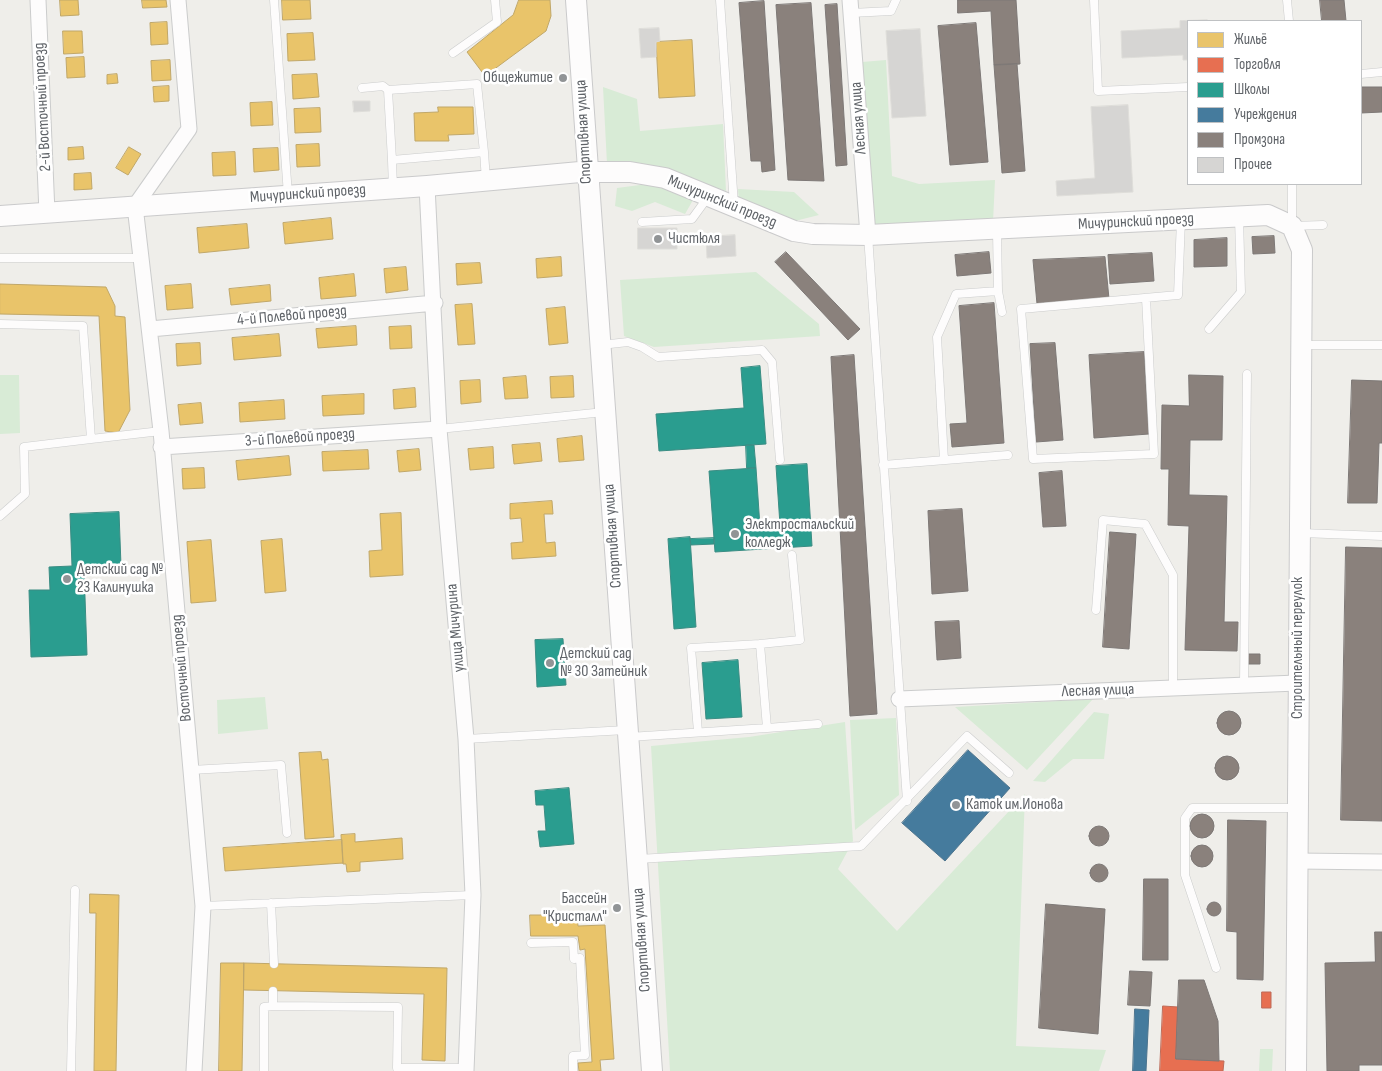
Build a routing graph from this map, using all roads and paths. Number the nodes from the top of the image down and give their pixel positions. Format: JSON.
{"nodes":[{"id":1,"x":38,"y":0,"type":"edge"},
{"id":2,"x":178,"y":0,"type":"edge"},
{"id":3,"x":274,"y":0,"type":"edge"},
{"id":4,"x":496,"y":0,"type":"edge"},
{"id":5,"x":576,"y":0,"type":"edge"},
{"id":6,"x":720,"y":0,"type":"edge"},
{"id":7,"x":896,"y":0,"type":"edge"},
{"id":8,"x":1094,"y":0,"type":"edge"},
{"id":9,"x":1287,"y":0,"type":"edge"},
{"id":10,"x":850,"y":6,"type":"edge"},
{"id":11,"x":1289,"y":20,"type":"edge"},
{"id":12,"x":453,"y":53,"type":"dead end"},
{"id":13,"x":1382,"y":72,"type":"edge"},
{"id":14,"x":1362,"y":74,"type":"edge"},
{"id":15,"x":1187,"y":86,"type":"edge"},
{"id":16,"x":362,"y":88,"type":"dead end"},
{"id":17,"x":388,"y":90,"type":"junction"},
{"id":18,"x":484,"y":152,"type":"junction"},
{"id":19,"x":392,"y":160,"type":"junction"},
{"id":20,"x":587,"y":171,"type":"junction"},
{"id":21,"x":486,"y":180,"type":"junction"},
{"id":22,"x":1292,"y":185,"type":"edge"},
{"id":23,"x":427,"y":186,"type":"junction"},
{"id":24,"x":393,"y":189,"type":"junction"},
{"id":25,"x":288,"y":195,"type":"junction"},
{"id":26,"x":709,"y":195,"type":"junction"},
{"id":27,"x":135,"y":206,"type":"junction"},
{"id":28,"x":734,"y":207,"type":"junction"},
{"id":29,"x":47,"y":213,"type":"junction"},
{"id":30,"x":0,"y":216,"type":"edge"},
{"id":31,"x":1239,"y":217,"type":"junction"},
{"id":32,"x":1181,"y":220,"type":"junction"},
{"id":33,"x":642,"y":222,"type":"dead end"},
{"id":34,"x":1323,"y":225,"type":"dead end"},
{"id":35,"x":1292,"y":226,"type":"junction"},
{"id":36,"x":997,"y":229,"type":"junction"},
{"id":37,"x":868,"y":235,"type":"junction"},
{"id":38,"x":0,"y":258,"type":"edge"},
{"id":39,"x":142,"y":258,"type":"junction"},
{"id":40,"x":998,"y":291,"type":"junction"},
{"id":41,"x":1146,"y":298,"type":"junction"},
{"id":42,"x":434,"y":303,"type":"junction"},
{"id":43,"x":1002,"y":312,"type":"dead end"},
{"id":44,"x":0,"y":324,"type":"edge"},
{"id":45,"x":150,"y":329,"type":"junction"},
{"id":46,"x":1209,"y":330,"type":"dead end"},
{"id":47,"x":1302,"y":345,"type":"junction"},
{"id":48,"x":1382,"y":345,"type":"edge"},
{"id":49,"x":599,"y":346,"type":"junction"},
{"id":50,"x":1247,"y":374,"type":"dead end"},
{"id":51,"x":604,"y":412,"type":"junction"},
{"id":52,"x":439,"y":429,"type":"junction"},
{"id":53,"x":161,"y":431,"type":"junction"},
{"id":54,"x":91,"y":439,"type":"junction"},
{"id":55,"x":161,"y":447,"type":"junction"},
{"id":56,"x":1008,"y":455,"type":"dead end"},
{"id":57,"x":780,"y":460,"type":"dead end"},
{"id":58,"x":944,"y":460,"type":"junction"},
{"id":59,"x":883,"y":465,"type":"junction"},
{"id":60,"x":0,"y":516,"type":"edge"},
{"id":61,"x":1299,"y":532,"type":"junction"},
{"id":62,"x":1382,"y":536,"type":"edge"},
{"id":63,"x":792,"y":555,"type":"dead end"},
{"id":64,"x":1096,"y":610,"type":"dead end"},
{"id":65,"x":760,"y":644,"type":"junction"},
{"id":66,"x":1297,"y":683,"type":"junction"},
{"id":67,"x":1244,"y":685,"type":"junction"},
{"id":68,"x":1173,"y":688,"type":"junction"},
{"id":69,"x":899,"y":699,"type":"junction"},
{"id":70,"x":818,"y":724,"type":"dead end"},
{"id":71,"x":767,"y":728,"type":"junction"},
{"id":72,"x":698,"y":732,"type":"junction"},
{"id":73,"x":627,"y":733,"type":"junction"},
{"id":74,"x":466,"y":739,"type":"junction"},
{"id":75,"x":191,"y":770,"type":"junction"},
{"id":76,"x":1009,"y":773,"type":"dead end"},
{"id":77,"x":907,"y":801,"type":"junction"},
{"id":78,"x":1297,"y":808,"type":"junction"},
{"id":79,"x":287,"y":833,"type":"dead end"},
{"id":80,"x":636,"y":859,"type":"junction"},
{"id":81,"x":1297,"y":861,"type":"junction"},
{"id":82,"x":1382,"y":862,"type":"edge"},
{"id":83,"x":75,"y":890,"type":"dead end"},
{"id":84,"x":473,"y":895,"type":"junction"},
{"id":85,"x":271,"y":903,"type":"junction"},
{"id":86,"x":203,"y":906,"type":"junction"},
{"id":87,"x":531,"y":942,"type":"dead end"},
{"id":88,"x":274,"y":964,"type":"dead end"},
{"id":89,"x":1216,"y":968,"type":"dead end"},
{"id":90,"x":273,"y":991,"type":"dead end"},
{"id":91,"x":273,"y":1006,"type":"junction"},
{"id":92,"x":466,"y":1069,"type":"edge"},
{"id":93,"x":71,"y":1071,"type":"edge"},
{"id":94,"x":194,"y":1071,"type":"edge"},
{"id":95,"x":264,"y":1071,"type":"edge"},
{"id":96,"x":573,"y":1071,"type":"edge"},
{"id":97,"x":652,"y":1071,"type":"edge"},
{"id":98,"x":1296,"y":1071,"type":"edge"}],
"edges":[{"from":1,"to":29,"type":"street","name":"2-й Восточный проезд"},
{"from":2,"to":27,"type":"street"},
{"from":3,"to":25,"type":"lane"},
{"from":4,"to":12,"type":"lane"},
{"from":5,"to":20,"type":"street","name":"Спортивная улица"},
{"from":6,"to":28,"type":"lane"},
{"from":7,"to":10,"type":"lane"},
{"from":8,"to":15,"type":"lane"},
{"from":9,"to":11,"type":"lane"},
{"from":10,"to":37,"type":"street","name":"Лесная улица"},
{"from":13,"to":14,"type":"lane"},
{"from":16,"to":17,"type":"lane"},
{"from":17,"to":18,"type":"lane"},
{"from":17,"to":19,"type":"lane"},
{"from":18,"to":19,"type":"lane"},
{"from":18,"to":21,"type":"lane"},
{"from":19,"to":24,"type":"lane"},
{"from":20,"to":21,"type":"street","name":"Мичуринский проезд"},
{"from":20,"to":26,"type":"street","name":"Мичуринский проезд"},
{"from":20,"to":49,"type":"street","name":"Спортивная улица"},
{"from":21,"to":23,"type":"street","name":"Мичуринский проезд"},
{"from":22,"to":35,"type":"lane"},
{"from":23,"to":24,"type":"street","name":"Мичуринский проезд"},
{"from":23,"to":42,"type":"street","name":"улица Мичурина"},
{"from":24,"to":25,"type":"street","name":"Мичуринский проезд"},
{"from":25,"to":27,"type":"street","name":"Мичуринский проезд"},
{"from":26,"to":28,"type":"street","name":"Мичуринский проезд"},
{"from":26,"to":33,"type":"lane"},
{"from":27,"to":29,"type":"street","name":"Мичуринский проезд"},
{"from":27,"to":39,"type":"street","name":"Восточный проезд"},
{"from":28,"to":37,"type":"street","name":"Мичуринский проезд"},
{"from":29,"to":30,"type":"street","name":"Мичуринский проезд"},
{"from":31,"to":32,"type":"street","name":"Мичуринский проезд"},
{"from":31,"to":35,"type":"street","name":"Мичуринский проезд"},
{"from":31,"to":46,"type":"lane"},
{"from":32,"to":36,"type":"street","name":"Мичуринский проезд"},
{"from":32,"to":41,"type":"lane"},
{"from":34,"to":35,"type":"lane"},
{"from":35,"to":47,"type":"street","name":"Строительный переулок"},
{"from":36,"to":37,"type":"street","name":"Мичуринский проезд"},
{"from":36,"to":40,"type":"lane"},
{"from":37,"to":59,"type":"lane"},
{"from":38,"to":39,"type":"lane"},
{"from":39,"to":45,"type":"street","name":"Восточный проезд"},
{"from":40,"to":43,"type":"lane"},
{"from":40,"to":58,"type":"lane"},
{"from":41,"to":41,"type":"lane"},
{"from":42,"to":45,"type":"street","name":"4-й Полевой проезд"},
{"from":42,"to":52,"type":"street","name":"улица Мичурина"},
{"from":44,"to":54,"type":"lane"},
{"from":45,"to":53,"type":"street","name":"Восточный проезд"},
{"from":47,"to":48,"type":"lane"},
{"from":47,"to":61,"type":"street","name":"Строительный переулок"},
{"from":49,"to":51,"type":"street","name":"Спортивная улица"},
{"from":49,"to":57,"type":"lane"},
{"from":50,"to":67,"type":"lane"},
{"from":51,"to":52,"type":"lane"},
{"from":51,"to":73,"type":"street","name":"Спортивная улица"},
{"from":52,"to":55,"type":"street","name":"3-й Полевой проезд"},
{"from":52,"to":74,"type":"street","name":"улица Мичурина"},
{"from":53,"to":54,"type":"lane"},
{"from":53,"to":55,"type":"street","name":"Восточный проезд"},
{"from":54,"to":60,"type":"lane"},
{"from":55,"to":75,"type":"street","name":"Восточный проезд"},
{"from":56,"to":58,"type":"lane"},
{"from":58,"to":59,"type":"lane"},
{"from":59,"to":69,"type":"lane"},
{"from":61,"to":62,"type":"lane"},
{"from":61,"to":66,"type":"street","name":"Строительный переулок"},
{"from":63,"to":65,"type":"lane"},
{"from":64,"to":68,"type":"lane"},
{"from":65,"to":71,"type":"lane"},
{"from":65,"to":72,"type":"lane"},
{"from":66,"to":67,"type":"street","name":"Лесная улица"},
{"from":66,"to":78,"type":"street","name":"Строительный переулок"},
{"from":67,"to":68,"type":"street","name":"Лесная улица"},
{"from":68,"to":69,"type":"street","name":"Лесная улица"},
{"from":69,"to":77,"type":"lane"},
{"from":70,"to":71,"type":"lane"},
{"from":71,"to":72,"type":"lane"},
{"from":72,"to":73,"type":"lane"},
{"from":73,"to":74,"type":"lane"},
{"from":73,"to":80,"type":"street","name":"Спортивная улица"},
{"from":74,"to":84,"type":"street","name":"улица Мичурина"},
{"from":75,"to":79,"type":"lane"},
{"from":75,"to":86,"type":"street","name":"Восточный проезд"},
{"from":76,"to":77,"type":"lane"},
{"from":77,"to":80,"type":"lane"},
{"from":78,"to":81,"type":"street","name":"Строительный переулок"},
{"from":78,"to":89,"type":"lane"},
{"from":80,"to":97,"type":"street","name":"Спортивная улица"},
{"from":81,"to":82,"type":"street"},
{"from":81,"to":98,"type":"street","name":"Строительный переулок"},
{"from":83,"to":93,"type":"lane"},
{"from":84,"to":85,"type":"lane"},
{"from":84,"to":92,"type":"street","name":"улица Мичурина"},
{"from":85,"to":86,"type":"lane"},
{"from":85,"to":88,"type":"lane"},
{"from":86,"to":94,"type":"street","name":"Восточный проезд"},
{"from":87,"to":96,"type":"lane"},
{"from":90,"to":91,"type":"lane"},
{"from":91,"to":92,"type":"lane"},
{"from":91,"to":95,"type":"lane"}]}
